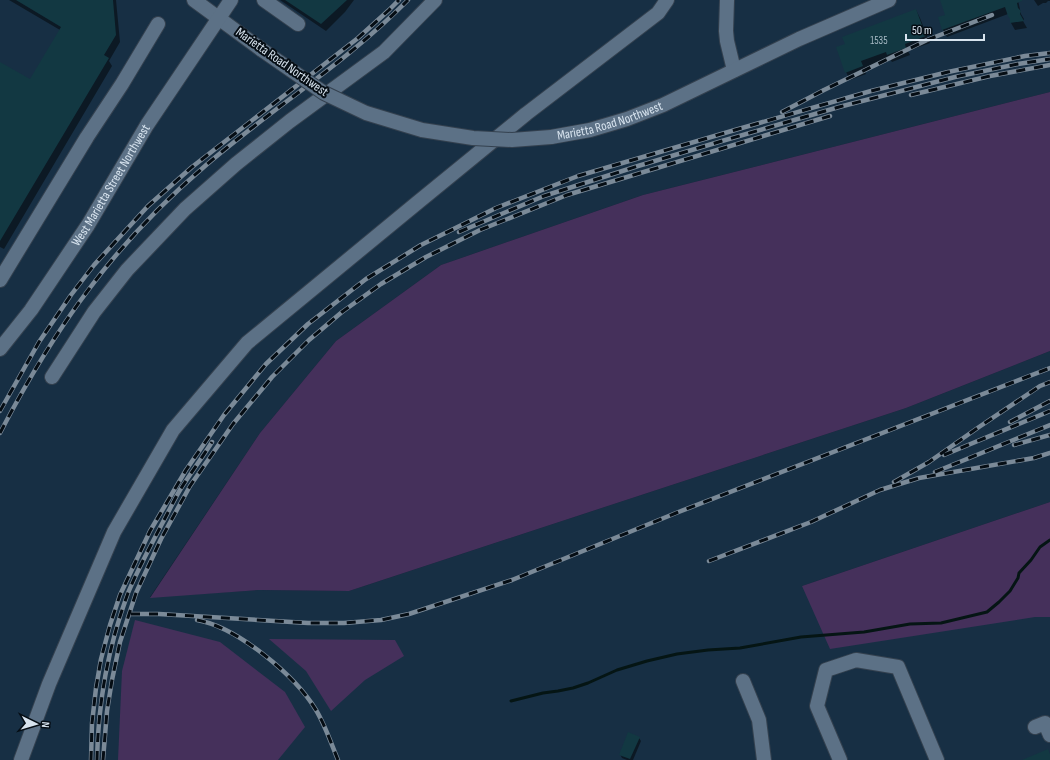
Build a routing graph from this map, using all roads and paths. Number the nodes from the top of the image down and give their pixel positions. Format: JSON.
{"nodes":[{"id":1,"x":194,"y":0,"type":"edge"},
{"id":2,"x":231,"y":0,"type":"edge"},
{"id":3,"x":264,"y":0,"type":"edge"},
{"id":4,"x":435,"y":0,"type":"edge"},
{"id":5,"x":667,"y":0,"type":"edge"},
{"id":6,"x":727,"y":0,"type":"edge"},
{"id":7,"x":889,"y":0,"type":"edge"},
{"id":8,"x":218,"y":18,"type":"junction"},
{"id":9,"x":158,"y":24,"type":"dead end"},
{"id":10,"x":298,"y":24,"type":"dead end"},
{"id":11,"x":734,"y":70,"type":"junction"},
{"id":12,"x":0,"y":280,"type":"edge"},
{"id":13,"x":0,"y":349,"type":"edge"},
{"id":14,"x":52,"y":377,"type":"dead end"},
{"id":15,"x":743,"y":681,"type":"dead end"},
{"id":16,"x":1035,"y":727,"type":"dead end"},
{"id":17,"x":1050,"y":735,"type":"edge"},
{"id":18,"x":21,"y":760,"type":"edge"},
{"id":19,"x":764,"y":760,"type":"edge"},
{"id":20,"x":840,"y":760,"type":"edge"},
{"id":21,"x":937,"y":760,"type":"edge"}],
"edges":[{"from":1,"to":8,"type":"street","name":"Marietta Road Northwest"},
{"from":2,"to":8,"type":"street","name":"West Marietta Street Northwest"},
{"from":3,"to":10,"type":"street"},
{"from":4,"to":14,"type":"street"},
{"from":5,"to":18,"type":"street"},
{"from":6,"to":11,"type":"street"},
{"from":7,"to":11,"type":"street","name":"Marietta Road Northwest"},
{"from":8,"to":11,"type":"street","name":"Marietta Road Northwest","bridge":true},
{"from":8,"to":13,"type":"street","name":"West Marietta Street Northwest"},
{"from":9,"to":12,"type":"street"},
{"from":15,"to":19,"type":"street"},
{"from":16,"to":17,"type":"street"},
{"from":20,"to":21,"type":"street"}]}
